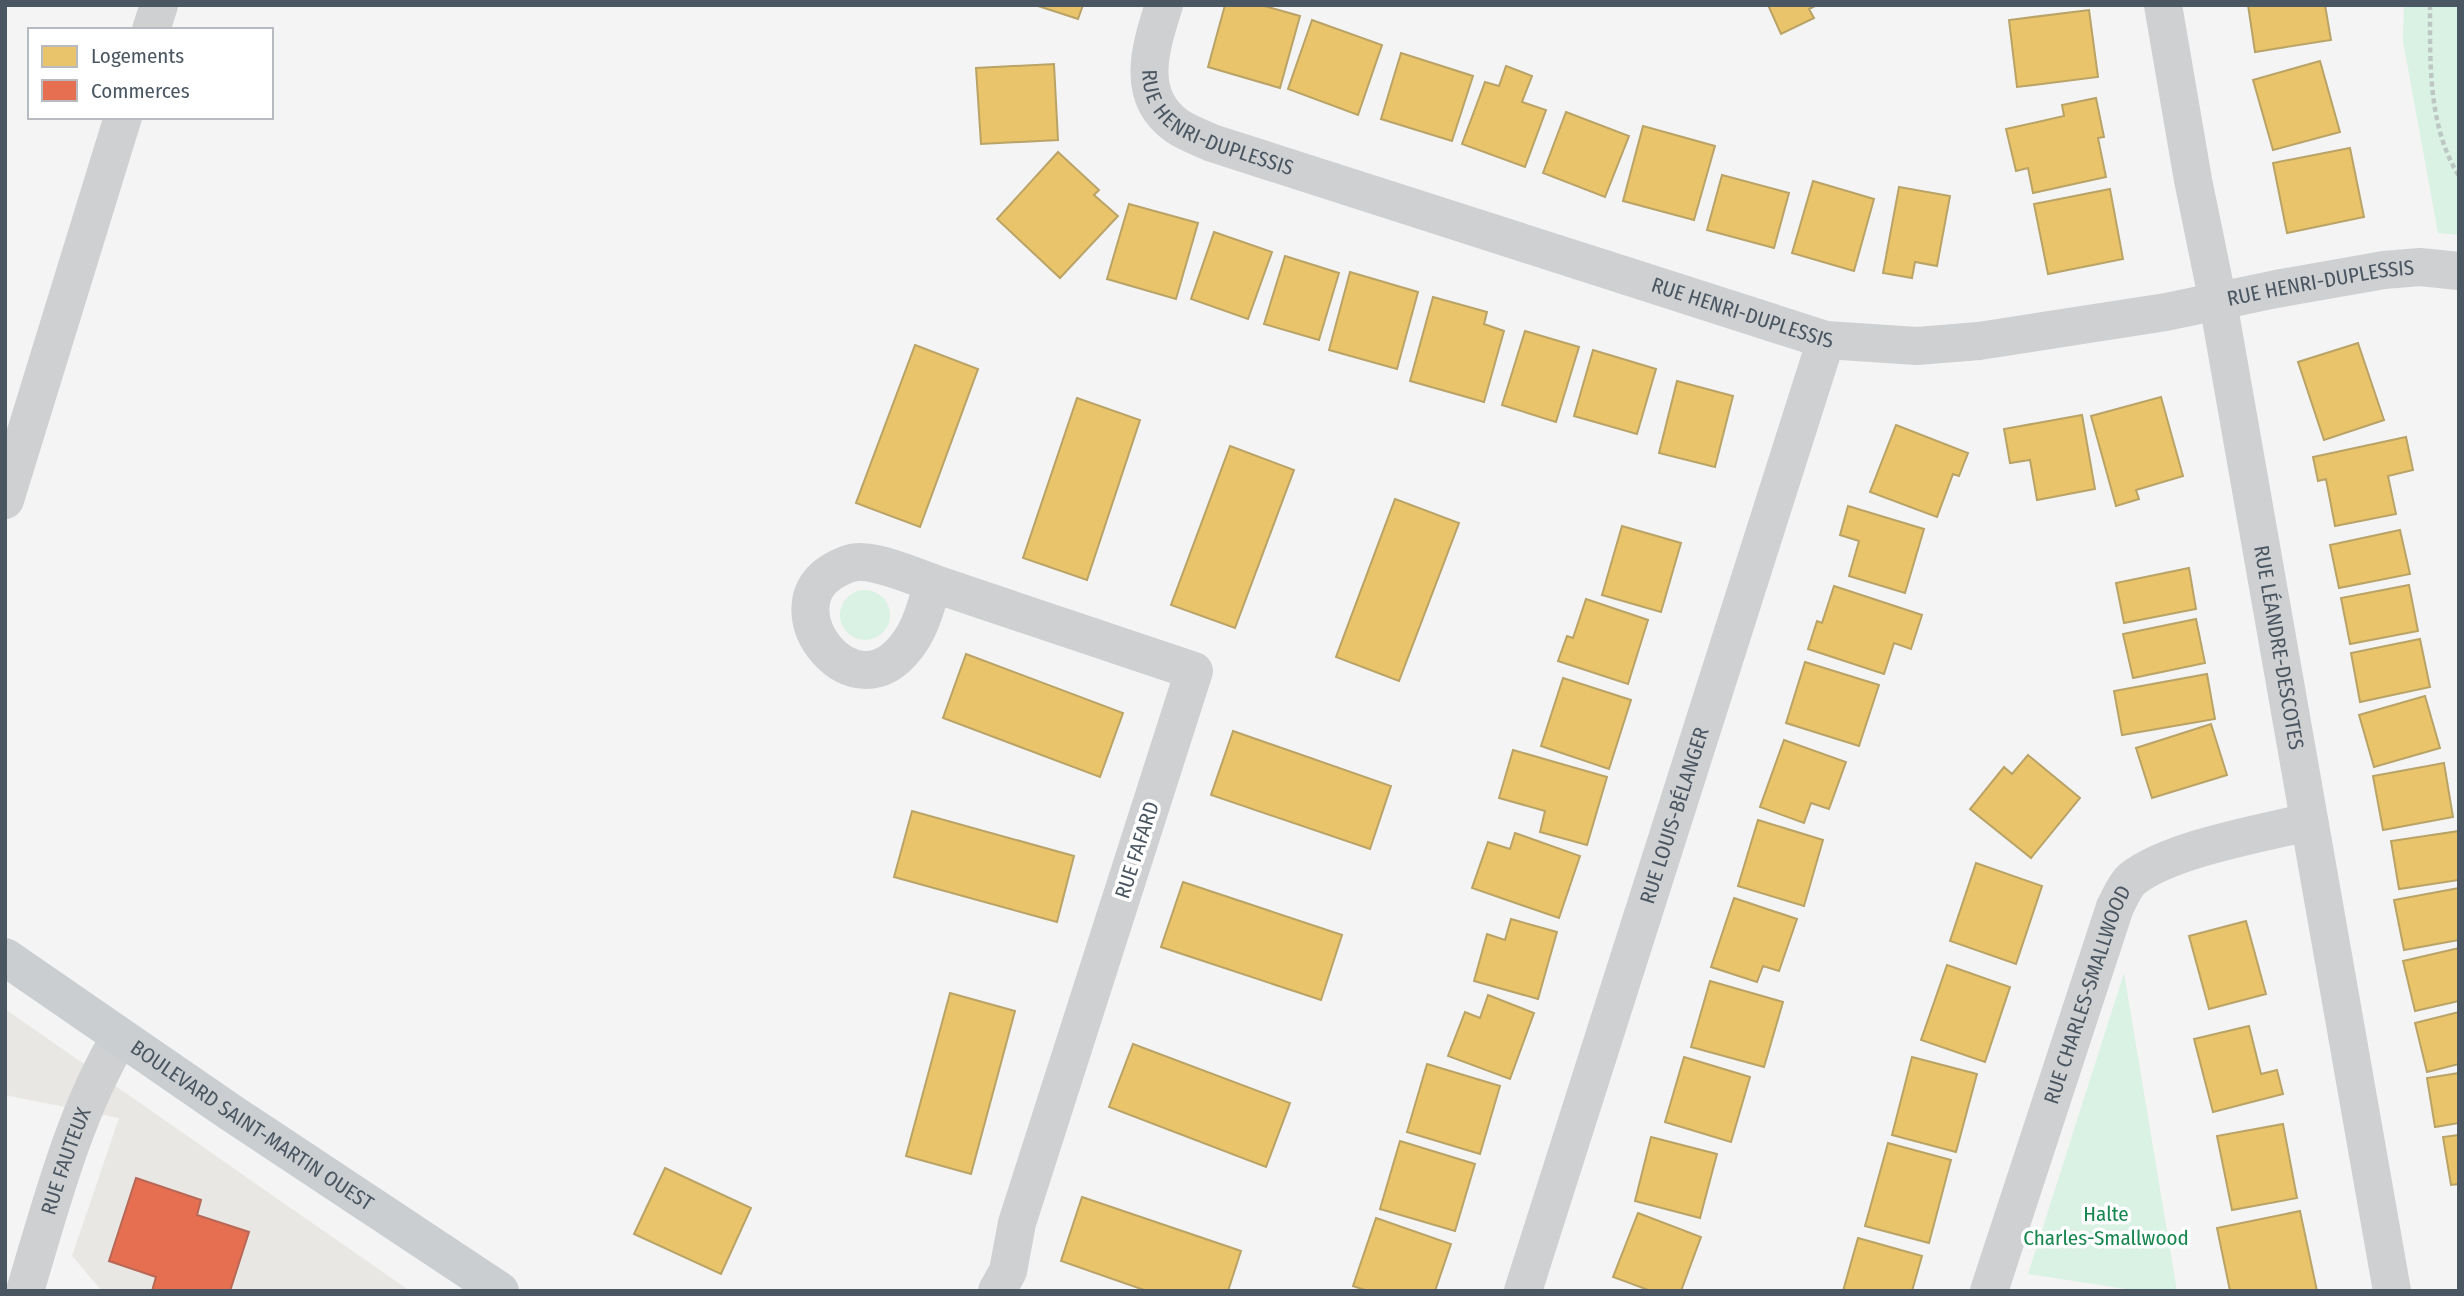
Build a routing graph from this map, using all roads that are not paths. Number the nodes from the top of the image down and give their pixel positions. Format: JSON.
{"nodes":[{"id":1,"x":159,"y":5,"type":"edge"},
{"id":2,"x":1164,"y":5,"type":"edge"},
{"id":3,"x":2163,"y":5,"type":"edge"},
{"id":4,"x":152,"y":28,"type":"edge"},
{"id":5,"x":122,"y":119,"type":"edge"},
{"id":6,"x":2459,"y":271,"type":"edge"},
{"id":7,"x":2218,"y":302,"type":"junction"},
{"id":8,"x":1826,"y":340,"type":"junction"},
{"id":9,"x":5,"y":500,"type":"edge"},
{"id":10,"x":933,"y":583,"type":"dead end"},
{"id":11,"x":2308,"y":822,"type":"junction"},
{"id":12,"x":5,"y":957,"type":"edge"},
{"id":13,"x":120,"y":1037,"type":"junction"},
{"id":14,"x":25,"y":1291,"type":"edge"},
{"id":15,"x":500,"y":1291,"type":"edge"},
{"id":16,"x":997,"y":1291,"type":"edge"},
{"id":17,"x":1523,"y":1291,"type":"edge"},
{"id":18,"x":1989,"y":1291,"type":"edge"},
{"id":19,"x":2392,"y":1291,"type":"edge"}],
"edges":[{"from":1,"to":4,"type":"street"},
{"from":2,"to":8,"type":"street","name":"RUE HENRI-DUPLESSIS"},
{"from":3,"to":7,"type":"street","name":"RUE LÉANDRE-DESCOTES"},
{"from":5,"to":9,"type":"street"},
{"from":6,"to":7,"type":"street","name":"RUE HENRI-DUPLESSIS"},
{"from":7,"to":8,"type":"street","name":"RUE HENRI-DUPLESSIS"},
{"from":7,"to":11,"type":"street","name":"RUE LÉANDRE-DESCOTES"},
{"from":8,"to":17,"type":"street","name":"RUE LOUIS-BÉLANGER"},
{"from":10,"to":16,"type":"street","name":"RUE FAFARD"},
{"from":11,"to":18,"type":"street","name":"RUE CHARLES-SMALLWOOD"},
{"from":11,"to":19,"type":"street","name":"RUE LÉANDRE-DESCOTES"},
{"from":12,"to":13,"type":"main road","name":"BOULEVARD SAINT-MARTIN OUEST"},
{"from":13,"to":14,"type":"street","name":"RUE FAUTEUX"},
{"from":13,"to":15,"type":"main road","name":"BOULEVARD SAINT-MARTIN OUEST"}]}
